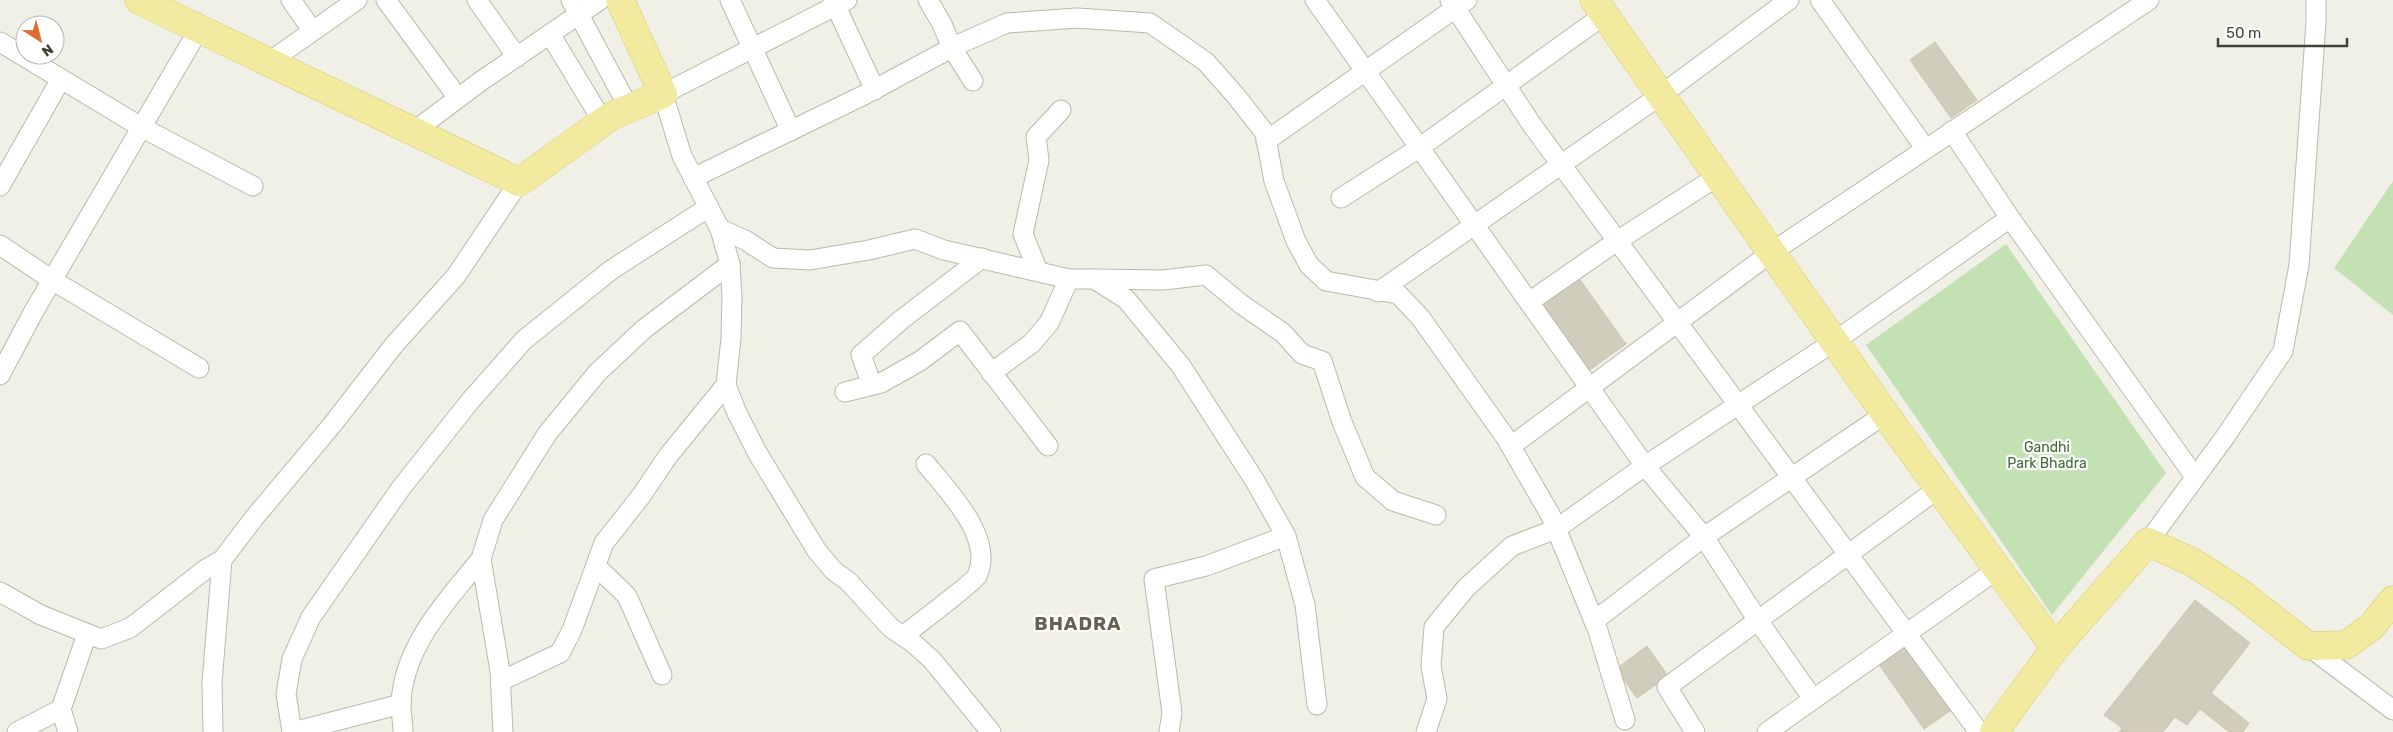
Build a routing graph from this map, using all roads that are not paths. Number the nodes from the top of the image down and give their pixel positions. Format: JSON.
{"nodes":[{"id":1,"x":139,"y":0,"type":"edge"},
{"id":2,"x":291,"y":0,"type":"edge"},
{"id":3,"x":357,"y":0,"type":"edge"},
{"id":4,"x":386,"y":0,"type":"edge"},
{"id":5,"x":477,"y":0,"type":"edge"},
{"id":6,"x":600,"y":0,"type":"edge"},
{"id":7,"x":620,"y":0,"type":"edge"},
{"id":8,"x":730,"y":0,"type":"edge"},
{"id":9,"x":928,"y":0,"type":"edge"},
{"id":10,"x":1315,"y":0,"type":"edge"},
{"id":11,"x":1789,"y":0,"type":"edge"},
{"id":12,"x":1820,"y":0,"type":"edge"},
{"id":13,"x":2149,"y":0,"type":"edge"},
{"id":14,"x":2316,"y":0,"type":"edge"},
{"id":15,"x":839,"y":2,"type":"edge"},
{"id":16,"x":1458,"y":3,"type":"edge"},
{"id":17,"x":575,"y":7,"type":"edge"},
{"id":18,"x":1599,"y":7,"type":"edge"},
{"id":19,"x":199,"y":29,"type":"junction"},
{"id":20,"x":312,"y":30,"type":"junction"},
{"id":21,"x":550,"y":34,"type":"junction"},
{"id":22,"x":0,"y":42,"type":"edge"},
{"id":23,"x":752,"y":48,"type":"junction"},
{"id":24,"x":952,"y":48,"type":"junction"},
{"id":25,"x":517,"y":57,"type":"junction"},
{"id":26,"x":269,"y":62,"type":"junction"},
{"id":27,"x":1365,"y":72,"type":"junction"},
{"id":28,"x":61,"y":78,"type":"junction"},
{"id":29,"x":973,"y":81,"type":"dead end"},
{"id":30,"x":1507,"y":86,"type":"junction"},
{"id":31,"x":875,"y":90,"type":"junction"},
{"id":32,"x":663,"y":94,"type":"junction"},
{"id":33,"x":1661,"y":95,"type":"junction"},
{"id":34,"x":458,"y":98,"type":"junction"},
{"id":35,"x":629,"y":108,"type":"junction"},
{"id":36,"x":1061,"y":110,"type":"dead end"},
{"id":37,"x":603,"y":122,"type":"junction"},
{"id":38,"x":142,"y":127,"type":"junction"},
{"id":39,"x":791,"y":131,"type":"junction"},
{"id":40,"x":1952,"y":131,"type":"junction"},
{"id":41,"x":413,"y":132,"type":"junction"},
{"id":42,"x":1266,"y":141,"type":"junction"},
{"id":43,"x":1419,"y":148,"type":"junction"},
{"id":44,"x":1925,"y":148,"type":"junction"},
{"id":45,"x":1561,"y":164,"type":"junction"},
{"id":46,"x":1718,"y":176,"type":"junction"},
{"id":47,"x":693,"y":178,"type":"junction"},
{"id":48,"x":519,"y":182,"type":"junction"},
{"id":49,"x":0,"y":186,"type":"edge"},
{"id":50,"x":253,"y":186,"type":"dead end"},
{"id":51,"x":1341,"y":198,"type":"dead end"},
{"id":52,"x":709,"y":208,"type":"junction"},
{"id":53,"x":2010,"y":218,"type":"junction"},
{"id":54,"x":1474,"y":225,"type":"junction"},
{"id":55,"x":720,"y":229,"type":"junction"},
{"id":56,"x":1617,"y":241,"type":"junction"},
{"id":57,"x":0,"y":245,"type":"edge"},
{"id":58,"x":1772,"y":252,"type":"junction"},
{"id":59,"x":982,"y":258,"type":"junction"},
{"id":60,"x":730,"y":264,"type":"junction"},
{"id":61,"x":1038,"y":271,"type":"junction"},
{"id":62,"x":1069,"y":279,"type":"junction"},
{"id":63,"x":1094,"y":279,"type":"junction"},
{"id":64,"x":52,"y":280,"type":"junction"},
{"id":65,"x":1378,"y":292,"type":"junction"},
{"id":66,"x":1530,"y":302,"type":"junction"},
{"id":67,"x":1677,"y":323,"type":"junction"},
{"id":68,"x":1835,"y":342,"type":"junction"},
{"id":69,"x":199,"y":368,"type":"dead end"},
{"id":70,"x":991,"y":373,"type":"junction"},
{"id":71,"x":0,"y":375,"type":"edge"},
{"id":72,"x":726,"y":385,"type":"junction"},
{"id":73,"x":872,"y":385,"type":"junction"},
{"id":74,"x":1591,"y":388,"type":"junction"},
{"id":75,"x":845,"y":392,"type":"dead end"},
{"id":76,"x":1737,"y":405,"type":"junction"},
{"id":77,"x":1885,"y":414,"type":"junction"},
{"id":78,"x":1048,"y":446,"type":"dead end"},
{"id":79,"x":1511,"y":446,"type":"junction"},
{"id":80,"x":926,"y":464,"type":"dead end"},
{"id":81,"x":1645,"y":466,"type":"junction"},
{"id":82,"x":2195,"y":477,"type":"junction"},
{"id":83,"x":1792,"y":478,"type":"junction"},
{"id":84,"x":1939,"y":488,"type":"junction"},
{"id":85,"x":1436,"y":515,"type":"dead end"},
{"id":86,"x":1556,"y":529,"type":"junction"},
{"id":87,"x":1286,"y":536,"type":"junction"},
{"id":88,"x":1704,"y":537,"type":"junction"},
{"id":89,"x":2148,"y":542,"type":"junction"},
{"id":90,"x":1849,"y":553,"type":"junction"},
{"id":91,"x":481,"y":558,"type":"junction"},
{"id":92,"x":222,"y":560,"type":"junction"},
{"id":93,"x":596,"y":566,"type":"junction"},
{"id":94,"x":1998,"y":569,"type":"junction"},
{"id":95,"x":0,"y":592,"type":"edge"},
{"id":96,"x":2393,"y":600,"type":"edge"},
{"id":97,"x":1757,"y":619,"type":"junction"},
{"id":98,"x":1594,"y":620,"type":"junction"},
{"id":99,"x":87,"y":634,"type":"junction"},
{"id":100,"x":1906,"y":634,"type":"junction"},
{"id":101,"x":903,"y":636,"type":"junction"},
{"id":102,"x":2308,"y":646,"type":"junction"},
{"id":103,"x":2055,"y":648,"type":"junction"},
{"id":104,"x":662,"y":675,"type":"dead end"},
{"id":105,"x":500,"y":681,"type":"junction"},
{"id":106,"x":1813,"y":699,"type":"junction"},
{"id":107,"x":401,"y":704,"type":"junction"},
{"id":108,"x":1317,"y":704,"type":"dead end"},
{"id":109,"x":61,"y":709,"type":"junction"},
{"id":110,"x":2393,"y":710,"type":"edge"},
{"id":111,"x":1625,"y":720,"type":"dead end"},
{"id":112,"x":17,"y":732,"type":"edge"},
{"id":113,"x":68,"y":732,"type":"edge"},
{"id":114,"x":212,"y":732,"type":"edge"},
{"id":115,"x":293,"y":732,"type":"edge"},
{"id":116,"x":403,"y":732,"type":"edge"},
{"id":117,"x":503,"y":732,"type":"edge"},
{"id":118,"x":991,"y":732,"type":"edge"},
{"id":119,"x":1169,"y":732,"type":"edge"},
{"id":120,"x":1426,"y":732,"type":"edge"},
{"id":121,"x":1695,"y":732,"type":"edge"},
{"id":122,"x":1767,"y":732,"type":"edge"},
{"id":123,"x":1979,"y":732,"type":"edge"},
{"id":124,"x":1994,"y":732,"type":"edge"}],
"edges":[{"from":1,"to":19,"type":"main road"},
{"from":2,"to":20,"type":"street"},
{"from":3,"to":20,"type":"street"},
{"from":4,"to":34,"type":"street"},
{"from":5,"to":25,"type":"street"},
{"from":6,"to":17,"type":"street"},
{"from":7,"to":32,"type":"main road"},
{"from":8,"to":23,"type":"street"},
{"from":9,"to":24,"type":"street"},
{"from":10,"to":27,"type":"street"},
{"from":11,"to":33,"type":"street"},
{"from":12,"to":44,"type":"street"},
{"from":13,"to":40,"type":"street"},
{"from":14,"to":82,"type":"street"},
{"from":15,"to":23,"type":"street"},
{"from":15,"to":31,"type":"street"},
{"from":16,"to":27,"type":"street"},
{"from":16,"to":30,"type":"street"},
{"from":17,"to":21,"type":"street"},
{"from":17,"to":35,"type":"street"},
{"from":18,"to":30,"type":"street"},
{"from":18,"to":33,"type":"main road"},
{"from":19,"to":26,"type":"main road"},
{"from":19,"to":38,"type":"street"},
{"from":20,"to":26,"type":"street"},
{"from":21,"to":25,"type":"street"},
{"from":21,"to":37,"type":"street"},
{"from":22,"to":28,"type":"street"},
{"from":23,"to":32,"type":"street"},
{"from":23,"to":39,"type":"street"},
{"from":24,"to":29,"type":"street"},
{"from":24,"to":31,"type":"street"},
{"from":24,"to":42,"type":"street"},
{"from":25,"to":34,"type":"street"},
{"from":26,"to":41,"type":"main road"},
{"from":27,"to":42,"type":"street"},
{"from":27,"to":43,"type":"street"},
{"from":28,"to":38,"type":"street"},
{"from":28,"to":49,"type":"street"},
{"from":30,"to":43,"type":"street"},
{"from":30,"to":45,"type":"street"},
{"from":31,"to":39,"type":"street"},
{"from":32,"to":35,"type":"main road"},
{"from":32,"to":47,"type":"street"},
{"from":33,"to":45,"type":"street"},
{"from":33,"to":46,"type":"main road"},
{"from":34,"to":41,"type":"street"},
{"from":35,"to":37,"type":"main road"},
{"from":36,"to":61,"type":"street"},
{"from":37,"to":48,"type":"main road"},
{"from":38,"to":50,"type":"street"},
{"from":38,"to":64,"type":"street"},
{"from":39,"to":47,"type":"street"},
{"from":40,"to":44,"type":"street"},
{"from":40,"to":53,"type":"street"},
{"from":41,"to":48,"type":"main road"},
{"from":42,"to":65,"type":"street"},
{"from":43,"to":51,"type":"street"},
{"from":43,"to":54,"type":"street"},
{"from":44,"to":58,"type":"street"},
{"from":45,"to":54,"type":"street"},
{"from":45,"to":56,"type":"street"},
{"from":46,"to":56,"type":"street"},
{"from":46,"to":58,"type":"main road"},
{"from":47,"to":52,"type":"street"},
{"from":48,"to":92,"type":"street"},
{"from":52,"to":55,"type":"street"},
{"from":52,"to":115,"type":"street"},
{"from":53,"to":68,"type":"street"},
{"from":53,"to":82,"type":"street"},
{"from":54,"to":65,"type":"street"},
{"from":54,"to":66,"type":"street"},
{"from":55,"to":59,"type":"street"},
{"from":55,"to":60,"type":"street"},
{"from":56,"to":66,"type":"street"},
{"from":56,"to":67,"type":"street"},
{"from":57,"to":64,"type":"street"},
{"from":58,"to":67,"type":"street"},
{"from":58,"to":68,"type":"main road"},
{"from":59,"to":61,"type":"street"},
{"from":59,"to":73,"type":"street"},
{"from":60,"to":72,"type":"street"},
{"from":60,"to":91,"type":"street"},
{"from":61,"to":62,"type":"street"},
{"from":62,"to":63,"type":"street"},
{"from":62,"to":70,"type":"street"},
{"from":63,"to":85,"type":"street"},
{"from":63,"to":87,"type":"street"},
{"from":64,"to":69,"type":"street"},
{"from":64,"to":71,"type":"street"},
{"from":65,"to":79,"type":"street"},
{"from":66,"to":74,"type":"street"},
{"from":67,"to":74,"type":"street"},
{"from":67,"to":76,"type":"street"},
{"from":68,"to":76,"type":"street"},
{"from":68,"to":77,"type":"main road"},
{"from":70,"to":73,"type":"street"},
{"from":70,"to":78,"type":"street"},
{"from":72,"to":93,"type":"street"},
{"from":72,"to":101,"type":"street"},
{"from":73,"to":75,"type":"street"},
{"from":74,"to":79,"type":"street"},
{"from":74,"to":81,"type":"street"},
{"from":76,"to":81,"type":"street"},
{"from":76,"to":83,"type":"street"},
{"from":77,"to":83,"type":"street"},
{"from":77,"to":84,"type":"main road"},
{"from":79,"to":86,"type":"street"},
{"from":80,"to":101,"type":"street"},
{"from":81,"to":86,"type":"street"},
{"from":81,"to":88,"type":"street"},
{"from":82,"to":89,"type":"street"},
{"from":83,"to":88,"type":"street"},
{"from":83,"to":90,"type":"street"},
{"from":84,"to":90,"type":"street"},
{"from":84,"to":94,"type":"main road"},
{"from":86,"to":98,"type":"street"},
{"from":86,"to":120,"type":"street"},
{"from":87,"to":108,"type":"street"},
{"from":87,"to":119,"type":"street"},
{"from":88,"to":97,"type":"street"},
{"from":88,"to":98,"type":"street"},
{"from":89,"to":102,"type":"main road"},
{"from":89,"to":103,"type":"main road"},
{"from":90,"to":97,"type":"street"},
{"from":90,"to":100,"type":"street"},
{"from":91,"to":105,"type":"street"},
{"from":91,"to":107,"type":"street"},
{"from":92,"to":99,"type":"street"},
{"from":92,"to":114,"type":"street"},
{"from":93,"to":104,"type":"street"},
{"from":93,"to":105,"type":"street"},
{"from":94,"to":100,"type":"street"},
{"from":94,"to":103,"type":"main road"},
{"from":95,"to":99,"type":"street"},
{"from":96,"to":102,"type":"main road"},
{"from":97,"to":106,"type":"street"},
{"from":97,"to":121,"type":"street"},
{"from":98,"to":111,"type":"street"},
{"from":99,"to":109,"type":"street"},
{"from":100,"to":106,"type":"street"},
{"from":100,"to":123,"type":"street"},
{"from":101,"to":118,"type":"street"},
{"from":102,"to":110,"type":"street"},
{"from":103,"to":124,"type":"main road"},
{"from":105,"to":117,"type":"street"},
{"from":106,"to":122,"type":"street"},
{"from":107,"to":115,"type":"street"},
{"from":107,"to":116,"type":"street"},
{"from":109,"to":112,"type":"street"},
{"from":109,"to":113,"type":"street"}]}
